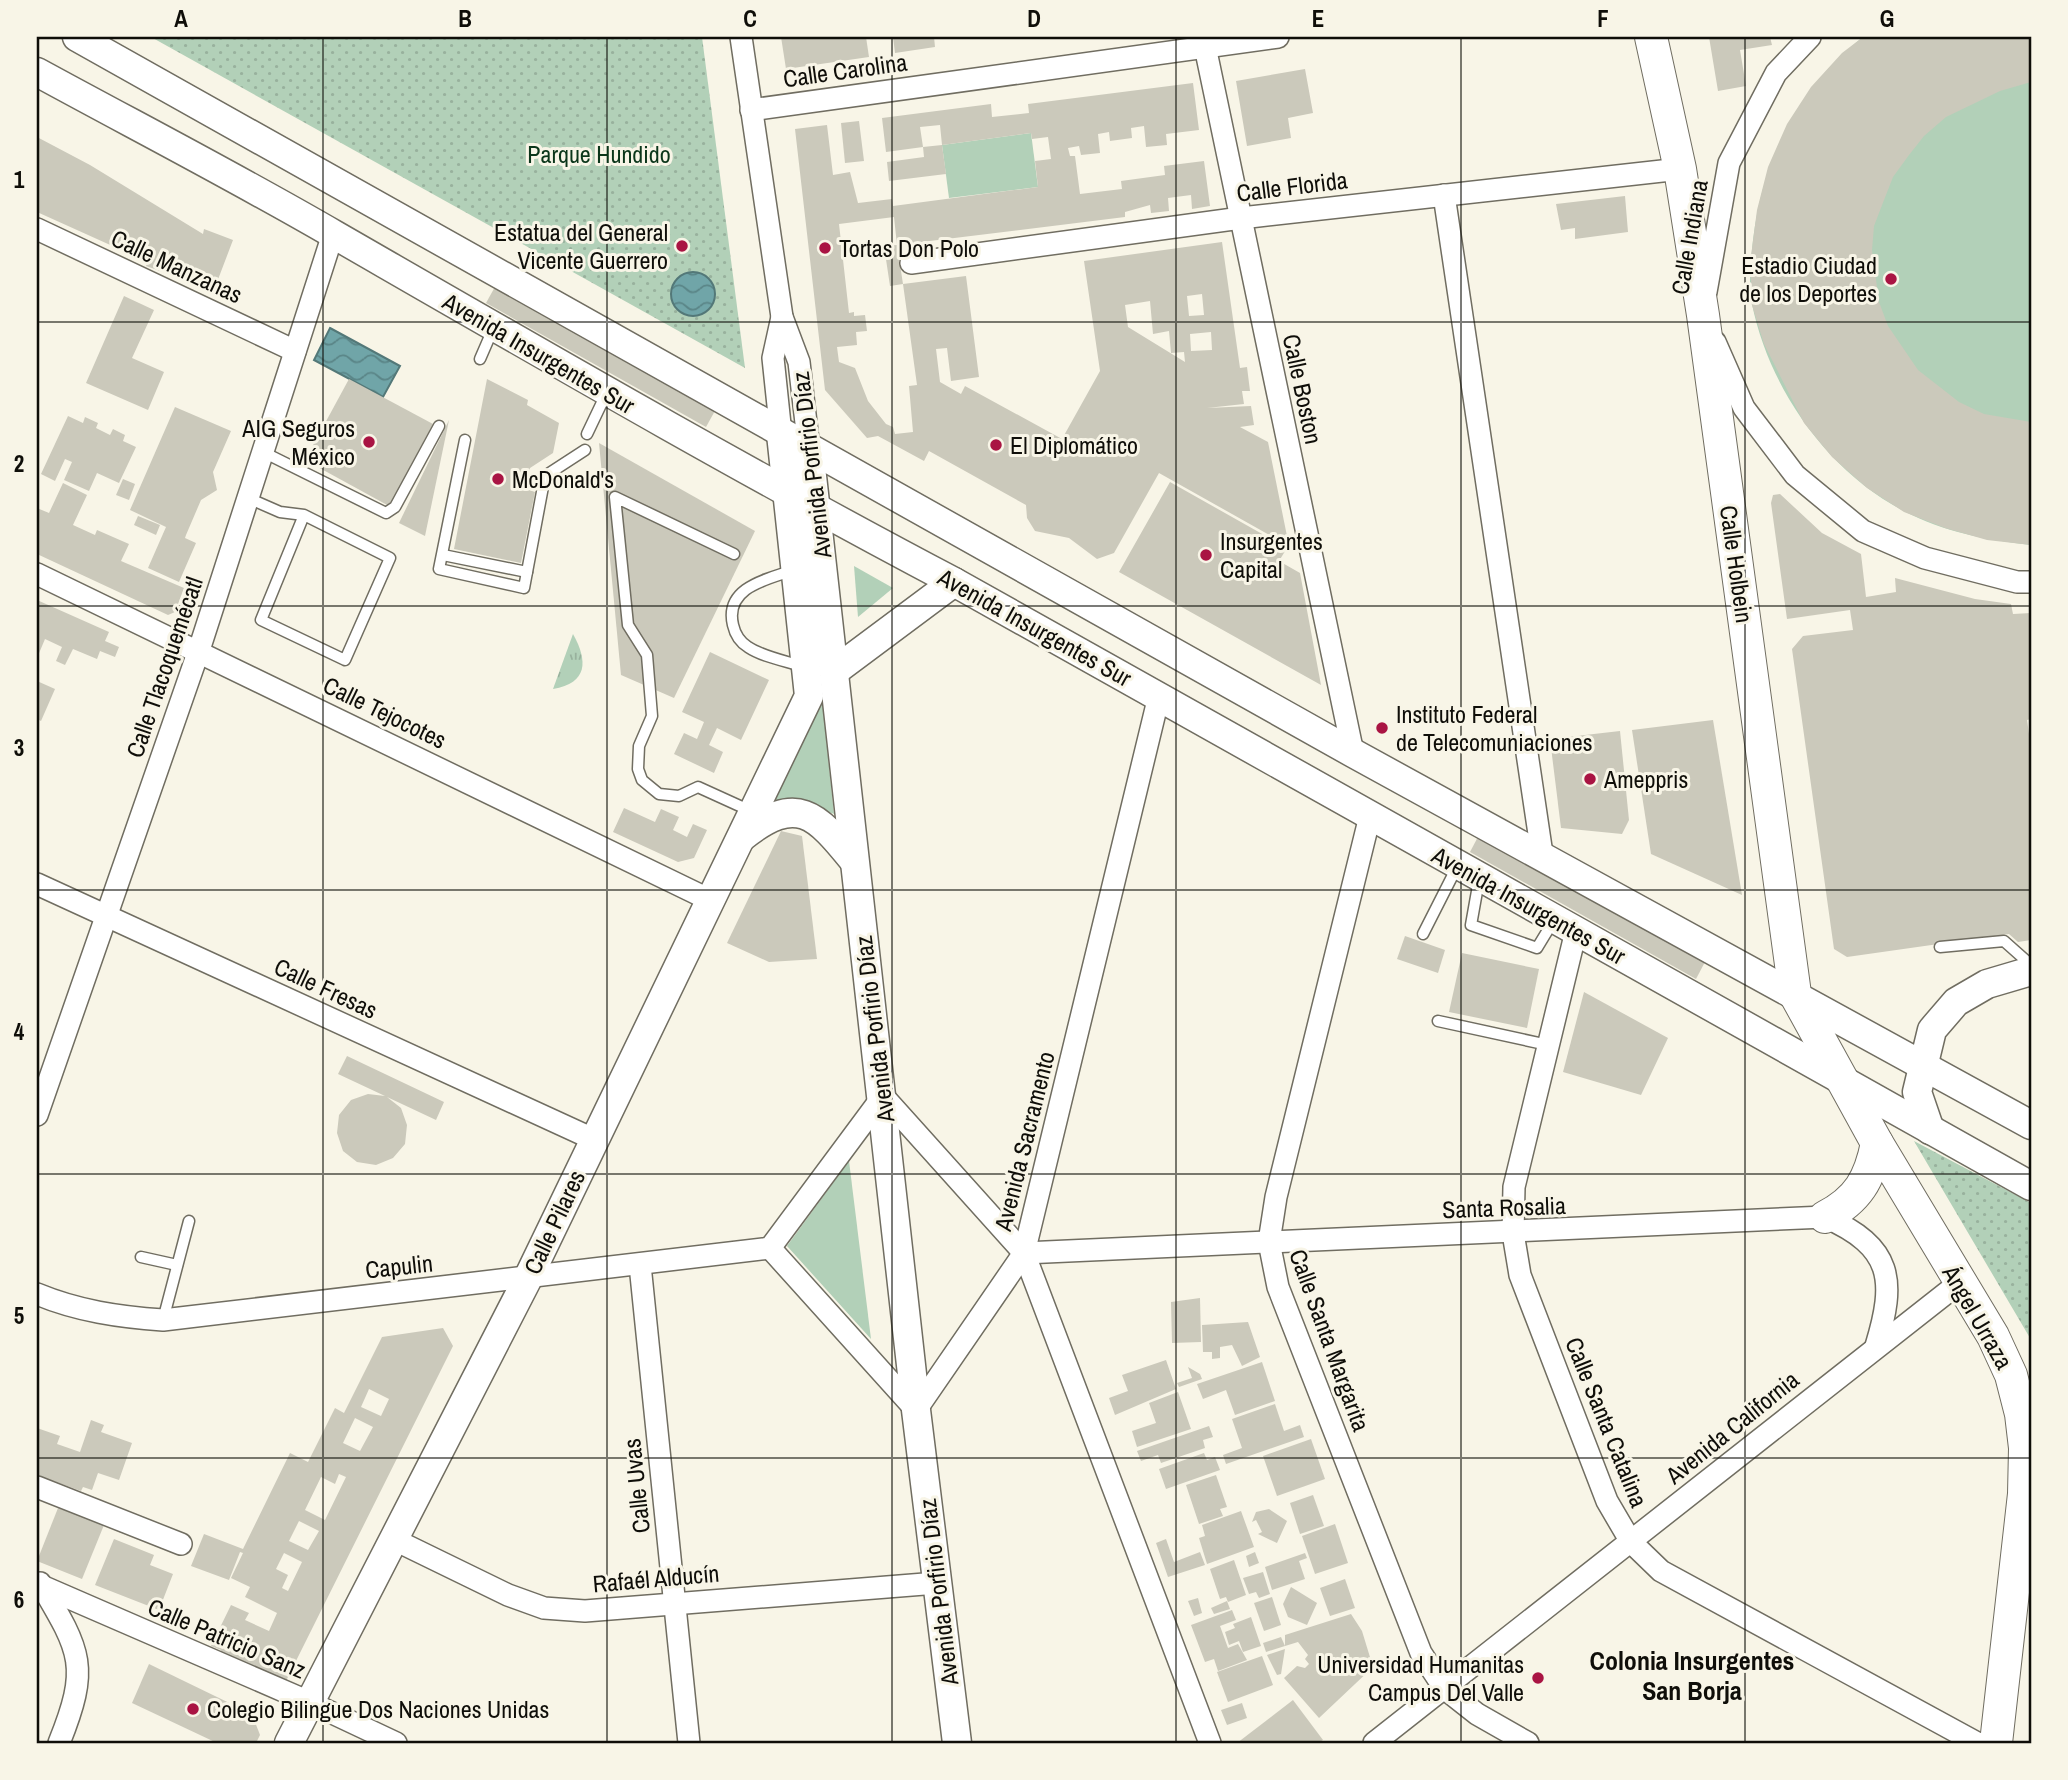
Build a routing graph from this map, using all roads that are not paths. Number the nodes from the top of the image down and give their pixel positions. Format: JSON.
{"nodes":[{"id":1,"x":77,"y":37,"type":"edge"},
{"id":2,"x":741,"y":37,"type":"edge"},
{"id":3,"x":1278,"y":37,"type":"edge"},
{"id":4,"x":1651,"y":37,"type":"edge"},
{"id":5,"x":1810,"y":37,"type":"edge"},
{"id":6,"x":1204,"y":41,"type":"edge"},
{"id":7,"x":37,"y":72,"type":"edge"},
{"id":8,"x":751,"y":110,"type":"junction"},
{"id":9,"x":1680,"y":169,"type":"junction"},
{"id":10,"x":1444,"y":195,"type":"junction"},
{"id":11,"x":1241,"y":218,"type":"junction"},
{"id":12,"x":37,"y":229,"type":"edge"},
{"id":13,"x":333,"y":234,"type":"junction"},
{"id":14,"x":911,"y":263,"type":"dead end"},
{"id":15,"x":1703,"y":315,"type":"junction"},
{"id":16,"x":782,"y":317,"type":"junction"},
{"id":17,"x":493,"y":329,"type":"junction"},
{"id":18,"x":295,"y":351,"type":"junction"},
{"id":19,"x":480,"y":359,"type":"dead end"},
{"id":20,"x":607,"y":392,"type":"junction"},
{"id":21,"x":439,"y":426,"type":"dead end"},
{"id":22,"x":587,"y":433,"type":"dead end"},
{"id":23,"x":781,"y":434,"type":"junction"},
{"id":24,"x":465,"y":440,"type":"dead end"},
{"id":25,"x":809,"y":449,"type":"junction"},
{"id":26,"x":585,"y":450,"type":"dead end"},
{"id":27,"x":263,"y":452,"type":"junction"},
{"id":28,"x":788,"y":494,"type":"junction"},
{"id":29,"x":248,"y":498,"type":"junction"},
{"id":30,"x":817,"y":509,"type":"junction"},
{"id":31,"x":304,"y":515,"type":"junction"},
{"id":32,"x":734,"y":554,"type":"dead end"},
{"id":33,"x":443,"y":555,"type":"junction"},
{"id":34,"x":797,"y":569,"type":"junction"},
{"id":35,"x":527,"y":572,"type":"junction"},
{"id":36,"x":37,"y":574,"type":"edge"},
{"id":37,"x":954,"y":582,"type":"junction"},
{"id":38,"x":2031,"y":582,"type":"edge"},
{"id":39,"x":199,"y":650,"type":"junction"},
{"id":40,"x":808,"y":668,"type":"junction"},
{"id":41,"x":836,"y":670,"type":"junction"},
{"id":42,"x":809,"y":696,"type":"joint"},
{"id":43,"x":1159,"y":696,"type":"junction"},
{"id":44,"x":1353,"y":752,"type":"junction"},
{"id":45,"x":753,"y":812,"type":"junction"},
{"id":46,"x":1370,"y":816,"type":"junction"},
{"id":47,"x":737,"y":841,"type":"junction"},
{"id":48,"x":1542,"y":854,"type":"junction"},
{"id":49,"x":854,"y":862,"type":"junction"},
{"id":50,"x":1469,"y":871,"type":"junction"},
{"id":51,"x":37,"y":884,"type":"edge"},
{"id":52,"x":710,"y":900,"type":"junction"},
{"id":53,"x":104,"y":916,"type":"junction"},
{"id":54,"x":1565,"y":925,"type":"junction"},
{"id":55,"x":1423,"y":934,"type":"dead end"},
{"id":56,"x":1940,"y":947,"type":"dead end"},
{"id":57,"x":2031,"y":965,"type":"edge"},
{"id":58,"x":2031,"y":971,"type":"edge"},
{"id":59,"x":1795,"y":994,"type":"junction"},
{"id":60,"x":1438,"y":1021,"type":"dead end"},
{"id":61,"x":1548,"y":1045,"type":"junction"},
{"id":62,"x":1922,"y":1065,"type":"junction"},
{"id":63,"x":1844,"y":1082,"type":"junction"},
{"id":64,"x":883,"y":1096,"type":"junction"},
{"id":65,"x":37,"y":1115,"type":"edge"},
{"id":66,"x":2031,"y":1125,"type":"edge"},
{"id":67,"x":1930,"y":1130,"type":"junction"},
{"id":68,"x":593,"y":1139,"type":"junction"},
{"id":69,"x":1877,"y":1143,"type":"junction"},
{"id":70,"x":2031,"y":1186,"type":"edge"},
{"id":71,"x":1825,"y":1217,"type":"junction"},
{"id":72,"x":189,"y":1220,"type":"dead end"},
{"id":73,"x":1513,"y":1233,"type":"junction"},
{"id":74,"x":1269,"y":1242,"type":"junction"},
{"id":75,"x":770,"y":1248,"type":"junction"},
{"id":76,"x":1024,"y":1253,"type":"junction"},
{"id":77,"x":141,"y":1257,"type":"dead end"},
{"id":78,"x":177,"y":1265,"type":"junction"},
{"id":79,"x":640,"y":1265,"type":"junction"},
{"id":80,"x":528,"y":1278,"type":"junction"},
{"id":81,"x":1959,"y":1283,"type":"junction"},
{"id":82,"x":37,"y":1294,"type":"edge"},
{"id":83,"x":163,"y":1320,"type":"junction"},
{"id":84,"x":1876,"y":1346,"type":"junction"},
{"id":85,"x":916,"y":1410,"type":"junction"},
{"id":86,"x":37,"y":1487,"type":"edge"},
{"id":87,"x":393,"y":1539,"type":"junction"},
{"id":88,"x":1631,"y":1542,"type":"junction"},
{"id":89,"x":181,"y":1544,"type":"dead end"},
{"id":90,"x":38,"y":1583,"type":"edge"},
{"id":91,"x":937,"y":1583,"type":"junction"},
{"id":92,"x":674,"y":1602,"type":"junction"},
{"id":93,"x":1444,"y":1688,"type":"junction"},
{"id":94,"x":309,"y":1702,"type":"junction"},
{"id":95,"x":59,"y":1743,"type":"edge"},
{"id":96,"x":289,"y":1743,"type":"edge"},
{"id":97,"x":396,"y":1743,"type":"edge"},
{"id":98,"x":689,"y":1743,"type":"edge"},
{"id":99,"x":957,"y":1743,"type":"edge"},
{"id":100,"x":1210,"y":1743,"type":"edge"},
{"id":101,"x":1374,"y":1743,"type":"edge"},
{"id":102,"x":1528,"y":1743,"type":"edge"},
{"id":103,"x":1977,"y":1743,"type":"edge"},
{"id":104,"x":1996,"y":1743,"type":"edge"}],
"edges":[{"from":1,"to":23,"type":"main road","name":"Avenida Insurgentes Sur"},
{"from":2,"to":8,"type":"street","name":"Avenida Porfirio Díaz"},
{"from":3,"to":6,"type":"street","name":"Calle Carolina"},
{"from":4,"to":9,"type":"main road","name":"Calle Holbein"},
{"from":5,"to":15,"type":"street","name":"Calle Indiana"},
{"from":6,"to":8,"type":"street","name":"Calle Carolina"},
{"from":6,"to":11,"type":"street","name":"Calle Boston"},
{"from":7,"to":13,"type":"main road","name":"Avenida Insurgentes Sur"},
{"from":8,"to":16,"type":"street","name":"Avenida Porfirio Díaz"},
{"from":9,"to":10,"type":"street","name":"Calle Florida"},
{"from":9,"to":15,"type":"main road","name":"Calle Holbein"},
{"from":10,"to":11,"type":"street","name":"Calle Florida"},
{"from":10,"to":48,"type":"street"},
{"from":11,"to":14,"type":"street","name":"Calle Florida"},
{"from":11,"to":44,"type":"street","name":"Calle Boston"},
{"from":12,"to":18,"type":"street","name":"Calle Manzanas"},
{"from":13,"to":17,"type":"main road","name":"Avenida Insurgentes Sur"},
{"from":13,"to":18,"type":"street","name":"Calle Tlacoquemécatl"},
{"from":15,"to":38,"type":"street","name":"Calle Indiana"},
{"from":15,"to":59,"type":"main road","name":"Calle Holbein"},
{"from":16,"to":23,"type":"street","name":"Avenida Porfirio Díaz"},
{"from":16,"to":25,"type":"street","name":"Avenida Porfirio Díaz"},
{"from":17,"to":19,"type":"lane"},
{"from":17,"to":20,"type":"main road","name":"Avenida Insurgentes Sur"},
{"from":18,"to":27,"type":"street","name":"Calle Tlacoquemécatl"},
{"from":20,"to":22,"type":"lane"},
{"from":20,"to":28,"type":"main road","name":"Avenida Insurgentes Sur"},
{"from":21,"to":27,"type":"lane"},
{"from":23,"to":25,"type":"main road","name":"Avenida Insurgentes Sur"},
{"from":23,"to":28,"type":"main road","name":"Avenida Porfirio Díaz"},
{"from":24,"to":33,"type":"lane"},
{"from":25,"to":30,"type":"main road","name":"Avenida Porfirio Díaz"},
{"from":25,"to":44,"type":"main road","name":"Avenida Insurgentes Sur"},
{"from":26,"to":35,"type":"lane"},
{"from":27,"to":29,"type":"street","name":"Calle Tlacoquemécatl"},
{"from":28,"to":30,"type":"main road","name":"Avenida Insurgentes Sur"},
{"from":28,"to":34,"type":"main road","name":"Avenida Porfirio Díaz"},
{"from":29,"to":31,"type":"lane"},
{"from":29,"to":39,"type":"street","name":"Calle Tlacoquemécatl"},
{"from":30,"to":37,"type":"main road","name":"Avenida Insurgentes Sur"},
{"from":30,"to":41,"type":"main road","name":"Avenida Porfirio Díaz"},
{"from":31,"to":31,"type":"lane"},
{"from":32,"to":45,"type":"lane"},
{"from":33,"to":35,"type":"lane"},
{"from":33,"to":35,"type":"lane"},
{"from":34,"to":40,"type":"main road","name":"Avenida Porfirio Díaz"},
{"from":34,"to":40,"type":"lane"},
{"from":36,"to":39,"type":"street","name":"Calle Tejocotes"},
{"from":37,"to":41,"type":"main road"},
{"from":37,"to":43,"type":"main road","name":"Avenida Insurgentes Sur"},
{"from":39,"to":52,"type":"street","name":"Calle Tejocotes"},
{"from":39,"to":53,"type":"street","name":"Calle Tlacoquemécatl"},
{"from":40,"to":42,"type":"main road","name":"Avenida Porfirio Díaz"},
{"from":41,"to":49,"type":"main road","name":"Avenida Porfirio Díaz"},
{"from":42,"to":45,"type":"main road","name":"Calle Pilares"},
{"from":43,"to":46,"type":"main road","name":"Avenida Insurgentes Sur"},
{"from":43,"to":76,"type":"street","name":"Avenida Sacramento"},
{"from":44,"to":48,"type":"main road","name":"Avenida Insurgentes Sur"},
{"from":45,"to":47,"type":"main road","name":"Calle Pilares"},
{"from":46,"to":50,"type":"main road","name":"Avenida Insurgentes Sur"},
{"from":46,"to":74,"type":"street","name":"Calle Santa Margarita"},
{"from":47,"to":49,"type":"main road"},
{"from":47,"to":52,"type":"main road","name":"Calle Pilares"},
{"from":48,"to":59,"type":"main road","name":"Avenida Insurgentes Sur"},
{"from":49,"to":64,"type":"main road","name":"Avenida Porfirio Díaz"},
{"from":50,"to":54,"type":"main road","name":"Avenida Insurgentes Sur"},
{"from":50,"to":54,"type":"lane"},
{"from":50,"to":55,"type":"lane"},
{"from":51,"to":53,"type":"street","name":"Calle Fresas"},
{"from":52,"to":68,"type":"main road","name":"Calle Pilares"},
{"from":53,"to":65,"type":"street","name":"Calle Tlacoquemécatl"},
{"from":53,"to":68,"type":"street","name":"Calle Fresas"},
{"from":54,"to":61,"type":"street","name":"Calle Santa Catalina"},
{"from":54,"to":63,"type":"main road","name":"Avenida Insurgentes Sur"},
{"from":56,"to":57,"type":"lane"},
{"from":58,"to":62,"type":"main road"},
{"from":59,"to":62,"type":"main road","name":"Avenida Insurgentes Sur"},
{"from":59,"to":63,"type":"main road","name":"Calle Holbein"},
{"from":60,"to":61,"type":"lane"},
{"from":61,"to":73,"type":"street","name":"Calle Santa Catalina"},
{"from":62,"to":66,"type":"main road","name":"Avenida Insurgentes Sur"},
{"from":62,"to":67,"type":"main road"},
{"from":63,"to":67,"type":"main road","name":"Avenida Insurgentes Sur"},
{"from":63,"to":69,"type":"main road","name":"Ángel Urraza"},
{"from":64,"to":75,"type":"street"},
{"from":64,"to":76,"type":"street"},
{"from":64,"to":85,"type":"main road","name":"Avenida Porfirio Díaz"},
{"from":67,"to":70,"type":"main road","name":"Avenida Insurgentes Sur"},
{"from":68,"to":80,"type":"main road","name":"Calle Pilares"},
{"from":69,"to":71,"type":"main road"},
{"from":69,"to":81,"type":"main road","name":"Ángel Urraza"},
{"from":71,"to":73,"type":"street","name":"Santa Rosalia"},
{"from":71,"to":84,"type":"street"},
{"from":72,"to":78,"type":"lane"},
{"from":73,"to":74,"type":"street","name":"Santa Rosalia"},
{"from":73,"to":88,"type":"street","name":"Calle Santa Catalina"},
{"from":74,"to":76,"type":"street","name":"Santa Rosalia"},
{"from":74,"to":93,"type":"street","name":"Calle Santa Margarita"},
{"from":75,"to":79,"type":"street","name":"Capulin"},
{"from":75,"to":85,"type":"street"},
{"from":76,"to":85,"type":"street"},
{"from":76,"to":100,"type":"street","name":"Avenida Sacramento"},
{"from":77,"to":78,"type":"lane"},
{"from":78,"to":83,"type":"lane"},
{"from":79,"to":80,"type":"street","name":"Capulin"},
{"from":79,"to":92,"type":"street","name":"Calle Uvas"},
{"from":80,"to":83,"type":"street","name":"Capulin"},
{"from":80,"to":87,"type":"main road","name":"Calle Pilares"},
{"from":81,"to":84,"type":"street","name":"Avenida California"},
{"from":81,"to":104,"type":"main road","name":"Ángel Urraza"},
{"from":82,"to":83,"type":"street","name":"Capulin"},
{"from":84,"to":88,"type":"street","name":"Avenida California"},
{"from":85,"to":91,"type":"main road","name":"Avenida Porfirio Díaz"},
{"from":86,"to":89,"type":"street"},
{"from":87,"to":92,"type":"street","name":"Rafaél Alducín"},
{"from":87,"to":94,"type":"main road","name":"Calle Pilares"},
{"from":88,"to":93,"type":"street","name":"Avenida California"},
{"from":88,"to":103,"type":"street","name":"Calle Santa Catalina"},
{"from":90,"to":94,"type":"street","name":"Calle Patricio Sanz"},
{"from":90,"to":95,"type":"street"},
{"from":91,"to":92,"type":"street","name":"Rafaél Alducín"},
{"from":91,"to":99,"type":"main road","name":"Avenida Porfirio Díaz"},
{"from":92,"to":98,"type":"street","name":"Calle Uvas"},
{"from":93,"to":101,"type":"street","name":"Avenida California"},
{"from":93,"to":102,"type":"street","name":"Calle Santa Margarita"},
{"from":94,"to":96,"type":"main road","name":"Calle Pilares"},
{"from":94,"to":97,"type":"street","name":"Calle Patricio Sanz"}]}
